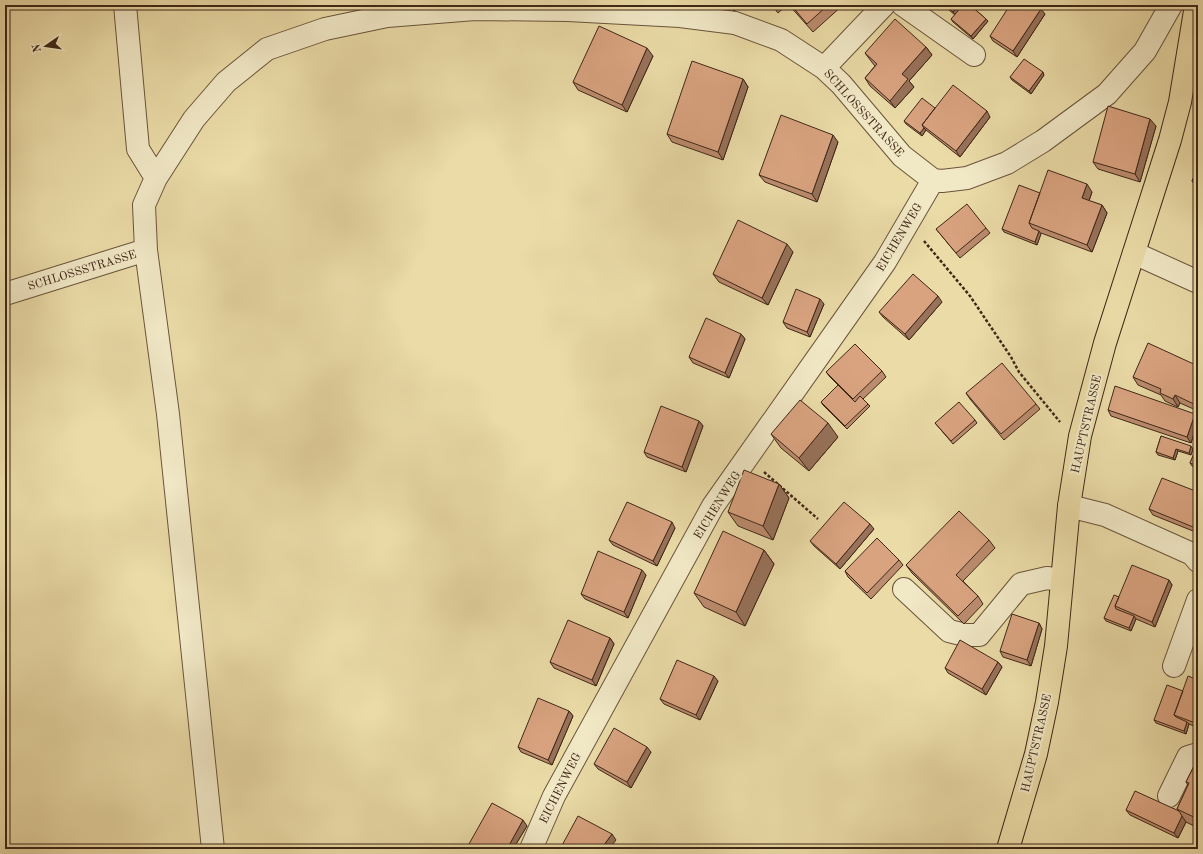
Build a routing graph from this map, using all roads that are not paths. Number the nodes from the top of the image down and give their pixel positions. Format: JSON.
{"nodes":[{"id":1,"x":125,"y":5,"type":"edge"},
{"id":2,"x":884,"y":5,"type":"edge"},
{"id":3,"x":903,"y":5,"type":"edge"},
{"id":4,"x":1171,"y":5,"type":"edge"},
{"id":5,"x":1196,"y":5,"type":"edge"},
{"id":6,"x":564,"y":7,"type":"edge"},
{"id":7,"x":974,"y":55,"type":"dead end"},
{"id":8,"x":824,"y":68,"type":"junction"},
{"id":9,"x":156,"y":178,"type":"junction"},
{"id":10,"x":933,"y":180,"type":"junction"},
{"id":11,"x":146,"y":250,"type":"junction"},
{"id":12,"x":1134,"y":253,"type":"junction"},
{"id":13,"x":1198,"y":282,"type":"edge"},
{"id":14,"x":5,"y":294,"type":"edge"},
{"id":15,"x":1069,"y":506,"type":"junction"},
{"id":16,"x":1198,"y":561,"type":"edge"},
{"id":17,"x":1062,"y":580,"type":"junction"},
{"id":18,"x":904,"y":589,"type":"dead end"},
{"id":19,"x":1198,"y":600,"type":"edge"},
{"id":20,"x":1174,"y":666,"type":"dead end"},
{"id":21,"x":1198,"y":754,"type":"edge"},
{"id":22,"x":1169,"y":796,"type":"dead end"},
{"id":23,"x":213,"y":849,"type":"edge"},
{"id":24,"x":531,"y":849,"type":"edge"},
{"id":25,"x":1008,"y":849,"type":"edge"}],
"edges":[{"from":1,"to":9,"type":"street"},
{"from":2,"to":8,"type":"street"},
{"from":3,"to":7,"type":"street"},
{"from":4,"to":10,"type":"street"},
{"from":5,"to":12,"type":"main road","name":"HAUPTSTRASSE"},
{"from":6,"to":8,"type":"street","name":"SCHLOSSSTRASSE"},
{"from":6,"to":9,"type":"street","name":"SCHLOSSSTRASSE"},
{"from":8,"to":10,"type":"street","name":"SCHLOSSSTRASSE"},
{"from":9,"to":11,"type":"street","name":"SCHLOSSSTRASSE"},
{"from":10,"to":24,"type":"street","name":"EICHENWEG"},
{"from":11,"to":14,"type":"street","name":"SCHLOSSSTRASSE"},
{"from":11,"to":23,"type":"street"},
{"from":12,"to":13,"type":"street"},
{"from":12,"to":15,"type":"main road","name":"HAUPTSTRASSE"},
{"from":15,"to":16,"type":"street"},
{"from":15,"to":17,"type":"main road","name":"HAUPTSTRASSE"},
{"from":17,"to":18,"type":"street"},
{"from":17,"to":25,"type":"main road","name":"HAUPTSTRASSE"},
{"from":19,"to":20,"type":"street"},
{"from":21,"to":22,"type":"street"}]}
